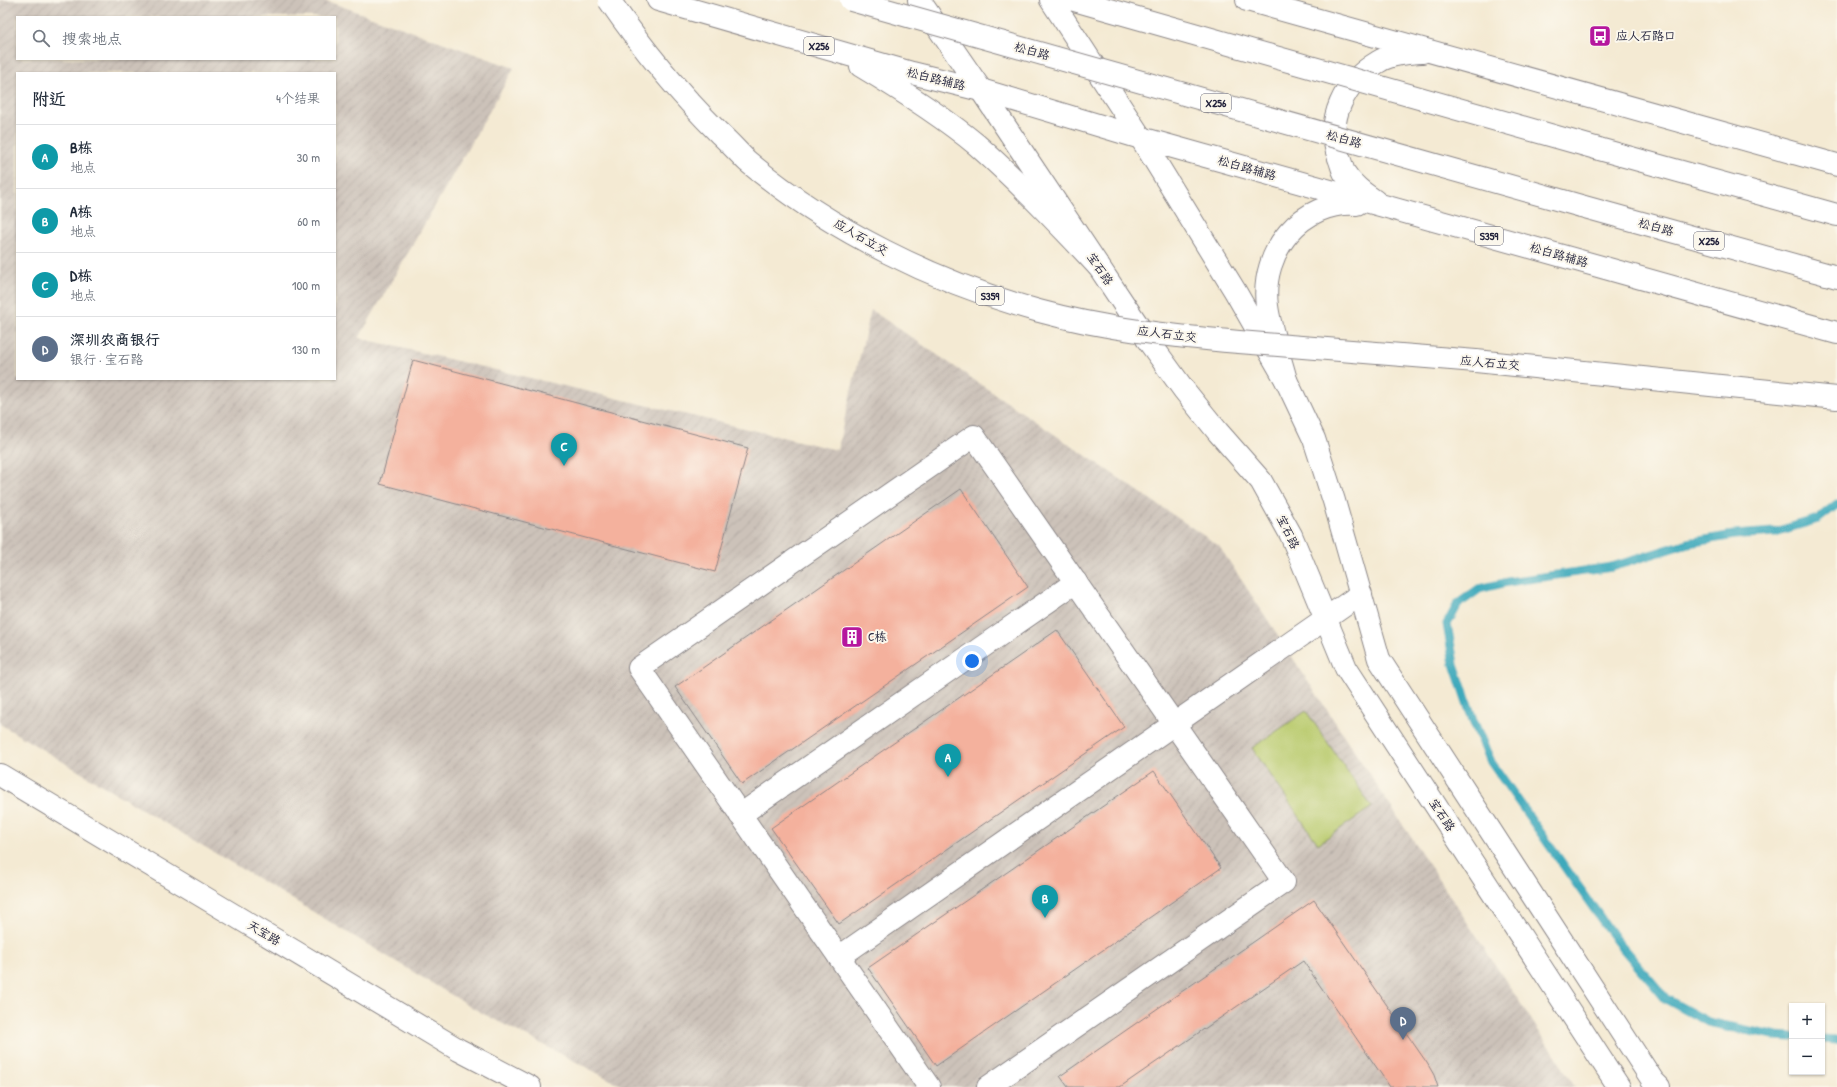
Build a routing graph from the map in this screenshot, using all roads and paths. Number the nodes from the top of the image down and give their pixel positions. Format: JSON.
{"nodes":[{"id":1,"x":609,"y":0,"type":"edge"},
{"id":2,"x":658,"y":0,"type":"edge"},
{"id":3,"x":851,"y":0,"type":"edge"},
{"id":4,"x":919,"y":0,"type":"edge"},
{"id":5,"x":1051,"y":0,"type":"edge"},
{"id":6,"x":1074,"y":0,"type":"edge"},
{"id":7,"x":1247,"y":0,"type":"edge"},
{"id":8,"x":838,"y":52,"type":"junction"},
{"id":9,"x":1431,"y":52,"type":"junction"},
{"id":10,"x":981,"y":90,"type":"junction"},
{"id":11,"x":1140,"y":138,"type":"junction"},
{"id":12,"x":1837,"y":166,"type":"edge"},
{"id":13,"x":1385,"y":207,"type":"junction"},
{"id":14,"x":1837,"y":215,"type":"edge"},
{"id":15,"x":1098,"y":266,"type":"junction"},
{"id":16,"x":1837,"y":277,"type":"edge"},
{"id":17,"x":1837,"y":333,"type":"edge"},
{"id":18,"x":1286,"y":380,"type":"junction"},
{"id":19,"x":1837,"y":398,"type":"edge"},
{"id":20,"x":1076,"y":582,"type":"junction"},
{"id":21,"x":1361,"y":594,"type":"junction"},
{"id":22,"x":1326,"y":619,"type":"junction"},
{"id":23,"x":1174,"y":724,"type":"junction"},
{"id":24,"x":0,"y":775,"type":"edge"},
{"id":25,"x":740,"y":815,"type":"junction"},
{"id":26,"x":838,"y":956,"type":"junction"},
{"id":27,"x":1656,"y":1084,"type":"edge"},
{"id":28,"x":530,"y":1087,"type":"edge"},
{"id":29,"x":929,"y":1087,"type":"edge"},
{"id":30,"x":988,"y":1087,"type":"edge"},
{"id":31,"x":1619,"y":1087,"type":"edge"}],
"edges":[{"from":1,"to":19,"type":"main road","name":"应人石立交","number":"S359","bridge":true},
{"from":2,"to":8,"type":"main road","name":"松白路辅路","number":"X256"},
{"from":3,"to":16,"type":"main road","name":"松白路","number":"X256","bridge":true},
{"from":4,"to":10,"type":"main road","name":"宝石路"},
{"from":5,"to":11,"type":"main road"},
{"from":6,"to":14,"type":"main road","bridge":true},
{"from":7,"to":9,"type":"main road"},
{"from":8,"to":10,"type":"main road","name":"松白路辅路","number":"X256"},
{"from":8,"to":15,"type":"main road"},
{"from":9,"to":12,"type":"main road"},
{"from":9,"to":13,"type":"main road"},
{"from":10,"to":11,"type":"main road","name":"松白路辅路","number":"S359"},
{"from":10,"to":15,"type":"main road","name":"宝石路"},
{"from":11,"to":13,"type":"main road","name":"松白路辅路","number":"S359"},
{"from":11,"to":18,"type":"main road"},
{"from":13,"to":17,"type":"main road","name":"松白路辅路","number":"S359"},
{"from":13,"to":18,"type":"main road"},
{"from":15,"to":22,"type":"main road","name":"宝石路"},
{"from":18,"to":21,"type":"main road"},
{"from":20,"to":23,"type":"main road"},
{"from":20,"to":25,"type":"main road"},
{"from":20,"to":25,"type":"main road"},
{"from":21,"to":22,"type":"main road"},
{"from":21,"to":27,"type":"main road"},
{"from":22,"to":23,"type":"main road"},
{"from":22,"to":31,"type":"main road","name":"宝石路"},
{"from":23,"to":26,"type":"main road"},
{"from":23,"to":30,"type":"main road"},
{"from":24,"to":28,"type":"main road","name":"天宝路"},
{"from":25,"to":26,"type":"main road"},
{"from":26,"to":29,"type":"main road"}]}
